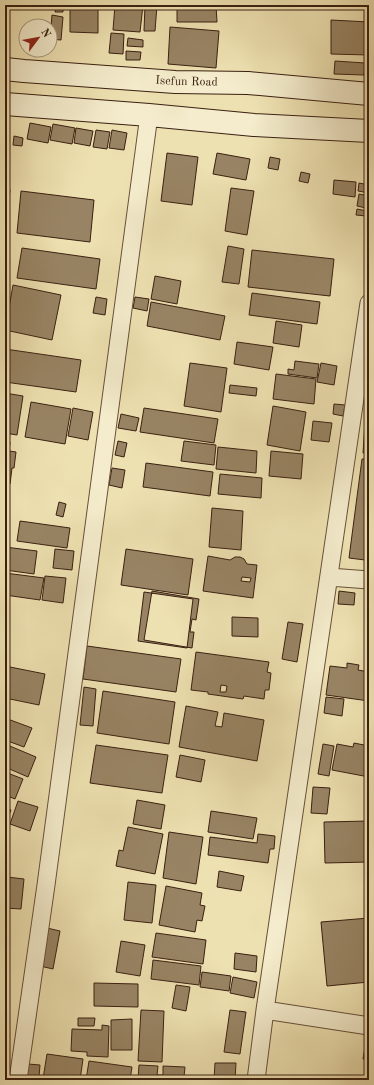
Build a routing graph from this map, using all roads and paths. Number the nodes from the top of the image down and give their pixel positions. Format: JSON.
{"nodes":[{"id":1,"x":5,"y":69,"type":"edge"},
{"id":2,"x":369,"y":94,"type":"edge"},
{"id":3,"x":5,"y":104,"type":"edge"},
{"id":4,"x":149,"y":115,"type":"junction"},
{"id":5,"x":369,"y":131,"type":"edge"},
{"id":6,"x":369,"y":303,"type":"edge"},
{"id":7,"x":364,"y":367,"type":"edge"},
{"id":8,"x":329,"y":577,"type":"junction"},
{"id":9,"x":369,"y":580,"type":"edge"},
{"id":10,"x":265,"y":1010,"type":"junction"},
{"id":11,"x":369,"y":1026,"type":"edge"},
{"id":12,"x":18,"y":1080,"type":"edge"},
{"id":13,"x":256,"y":1080,"type":"edge"}],
"edges":[{"from":1,"to":2,"type":"street","name":"Isefun Road"},
{"from":3,"to":4,"type":"street"},
{"from":4,"to":5,"type":"street"},
{"from":4,"to":12,"type":"street"},
{"from":6,"to":7,"type":"street"},
{"from":7,"to":8,"type":"street"},
{"from":8,"to":9,"type":"street"},
{"from":8,"to":10,"type":"street"},
{"from":10,"to":11,"type":"street"},
{"from":10,"to":13,"type":"street"}]}
